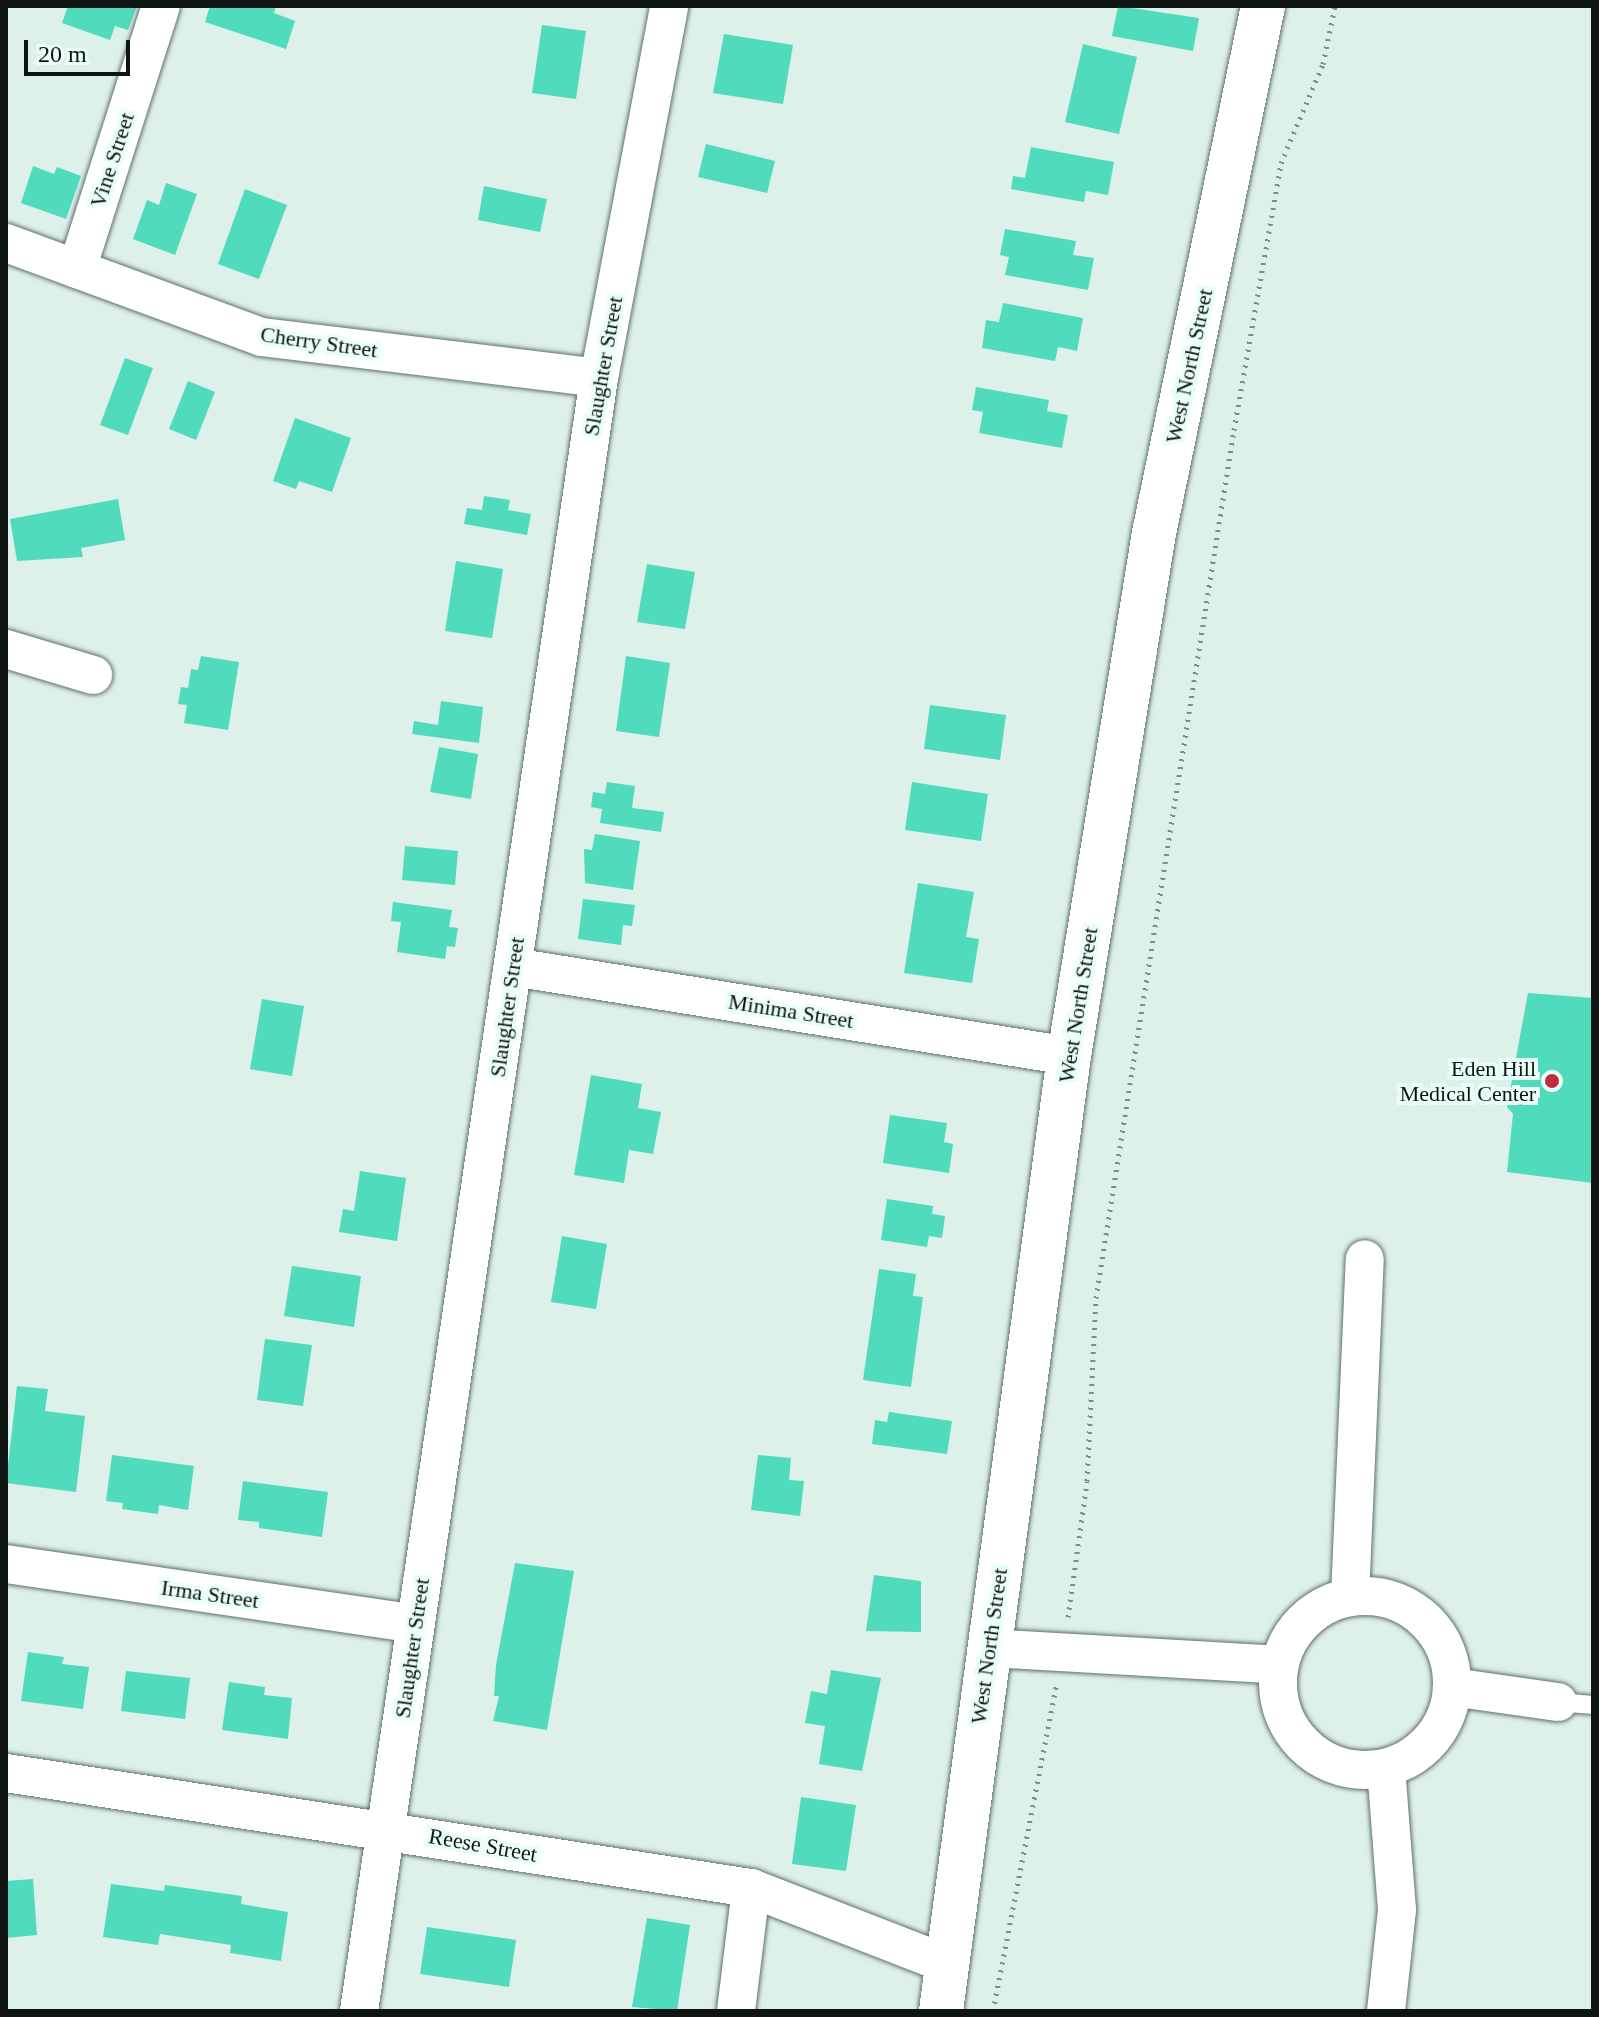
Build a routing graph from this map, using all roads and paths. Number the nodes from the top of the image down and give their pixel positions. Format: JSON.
{"nodes":[{"id":1,"x":161,"y":6,"type":"edge"},
{"id":2,"x":669,"y":6,"type":"edge"},
{"id":3,"x":1263,"y":6,"type":"edge"},
{"id":4,"x":1335,"y":6,"type":"edge"},
{"id":5,"x":6,"y":243,"type":"edge"},
{"id":6,"x":77,"y":269,"type":"junction"},
{"id":7,"x":599,"y":378,"type":"junction"},
{"id":8,"x":6,"y":649,"type":"edge"},
{"id":9,"x":93,"y":675,"type":"dead end"},
{"id":10,"x":513,"y":967,"type":"junction"},
{"id":11,"x":1069,"y":1056,"type":"junction"},
{"id":12,"x":1365,"y":1259,"type":"dead end"},
{"id":13,"x":6,"y":1564,"type":"edge"},
{"id":14,"x":1350,"y":1597,"type":"junction"},
{"id":15,"x":415,"y":1624,"type":"junction"},
{"id":16,"x":988,"y":1648,"type":"junction"},
{"id":17,"x":1062,"y":1655,"type":"junction"},
{"id":18,"x":1280,"y":1665,"type":"junction"},
{"id":19,"x":1452,"y":1687,"type":"junction"},
{"id":20,"x":1576,"y":1703,"type":"edge"},
{"id":21,"x":1386,"y":1768,"type":"junction"},
{"id":22,"x":6,"y":1773,"type":"edge"},
{"id":23,"x":387,"y":1828,"type":"junction"},
{"id":24,"x":751,"y":1888,"type":"junction"},
{"id":25,"x":947,"y":1964,"type":"junction"},
{"id":26,"x":359,"y":2011,"type":"edge"},
{"id":27,"x":736,"y":2011,"type":"edge"},
{"id":28,"x":941,"y":2011,"type":"edge"},
{"id":29,"x":993,"y":2011,"type":"edge"},
{"id":30,"x":1386,"y":2011,"type":"edge"}],
"edges":[{"from":1,"to":6,"type":"street","name":"Vine Street"},
{"from":2,"to":7,"type":"street","name":"Slaughter Street"},
{"from":3,"to":11,"type":"main road","name":"West North Street"},
{"from":4,"to":17,"type":"path"},
{"from":5,"to":6,"type":"street","name":"Cherry Street"},
{"from":6,"to":7,"type":"street","name":"Cherry Street"},
{"from":7,"to":10,"type":"street","name":"Slaughter Street"},
{"from":8,"to":9,"type":"street"},
{"from":10,"to":11,"type":"street","name":"Minima Street"},
{"from":10,"to":15,"type":"street","name":"Slaughter Street"},
{"from":11,"to":16,"type":"main road","name":"West North Street"},
{"from":12,"to":14,"type":"street"},
{"from":13,"to":15,"type":"street","name":"Irma Street"},
{"from":14,"to":18,"type":"street"},
{"from":14,"to":19,"type":"street"},
{"from":15,"to":23,"type":"street","name":"Slaughter Street"},
{"from":16,"to":17,"type":"street"},
{"from":16,"to":25,"type":"main road","name":"West North Street"},
{"from":17,"to":18,"type":"street"},
{"from":17,"to":29,"type":"path"},
{"from":18,"to":21,"type":"street"},
{"from":19,"to":20,"type":"street"},
{"from":19,"to":21,"type":"street"},
{"from":21,"to":30,"type":"street"},
{"from":22,"to":23,"type":"street","name":"Reese Street"},
{"from":23,"to":24,"type":"street","name":"Reese Street"},
{"from":23,"to":26,"type":"street","name":"Slaughter Street"},
{"from":24,"to":25,"type":"street","name":"Reese Street"},
{"from":24,"to":27,"type":"street"},
{"from":25,"to":28,"type":"main road","name":"West North Street"}]}
